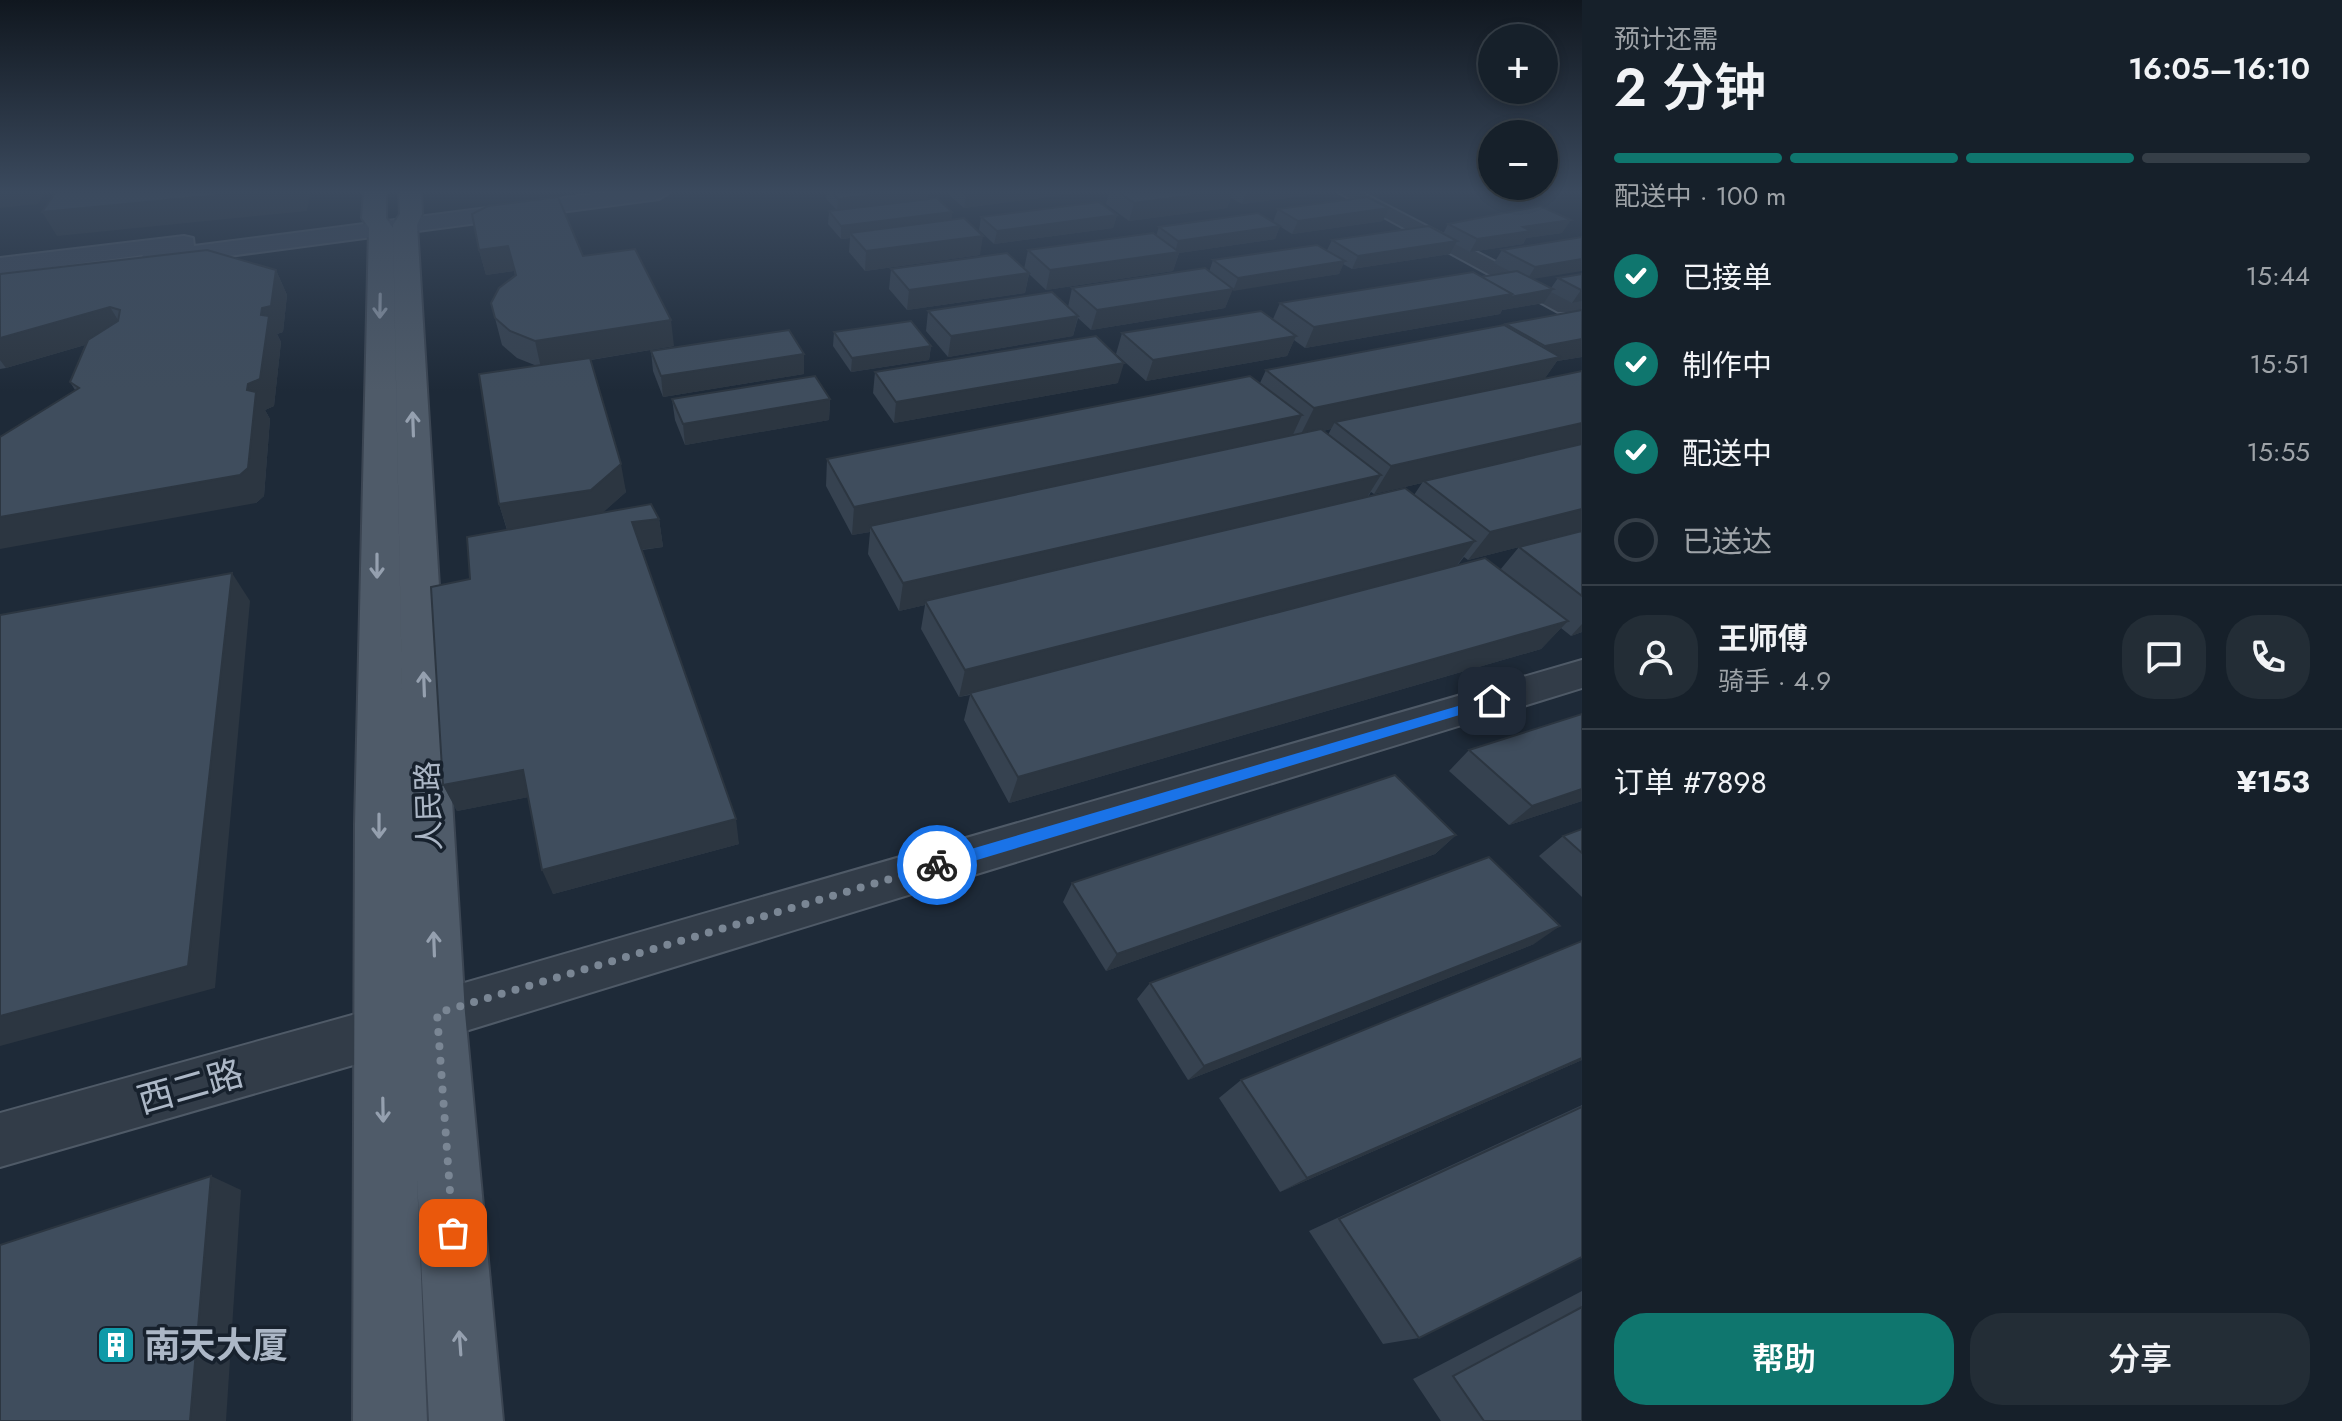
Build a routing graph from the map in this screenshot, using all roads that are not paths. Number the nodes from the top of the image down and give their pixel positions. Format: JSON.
{"nodes":[{"id":1,"x":56,"y":258,"type":"edge"},
{"id":2,"x":121,"y":258,"type":"edge"},
{"id":3,"x":394,"y":258,"type":"edge"},
{"id":4,"x":1473,"y":258,"type":"edge"},
{"id":5,"x":0,"y":266,"type":"edge"},
{"id":6,"x":0,"y":279,"type":"edge"},
{"id":7,"x":1582,"y":305,"type":"edge"},
{"id":8,"x":1582,"y":674,"type":"edge"},
{"id":9,"x":409,"y":1023,"type":"junction"},
{"id":10,"x":0,"y":1140,"type":"edge"},
{"id":11,"x":390,"y":1421,"type":"edge"},
{"id":12,"x":466,"y":1421,"type":"edge"}],
"edges":[{"from":1,"to":5,"type":"main road"},
{"from":2,"to":6,"type":"main road"},
{"from":3,"to":9,"type":"main road","name":"人民路"},
{"from":4,"to":7,"type":"street"},
{"from":8,"to":9,"type":"street","name":"西二路"},
{"from":9,"to":10,"type":"street","name":"西二路"},
{"from":9,"to":11,"type":"main road","name":"人民路","one_way":true},
{"from":12,"to":9,"type":"main road","name":"人民路","one_way":true}]}
